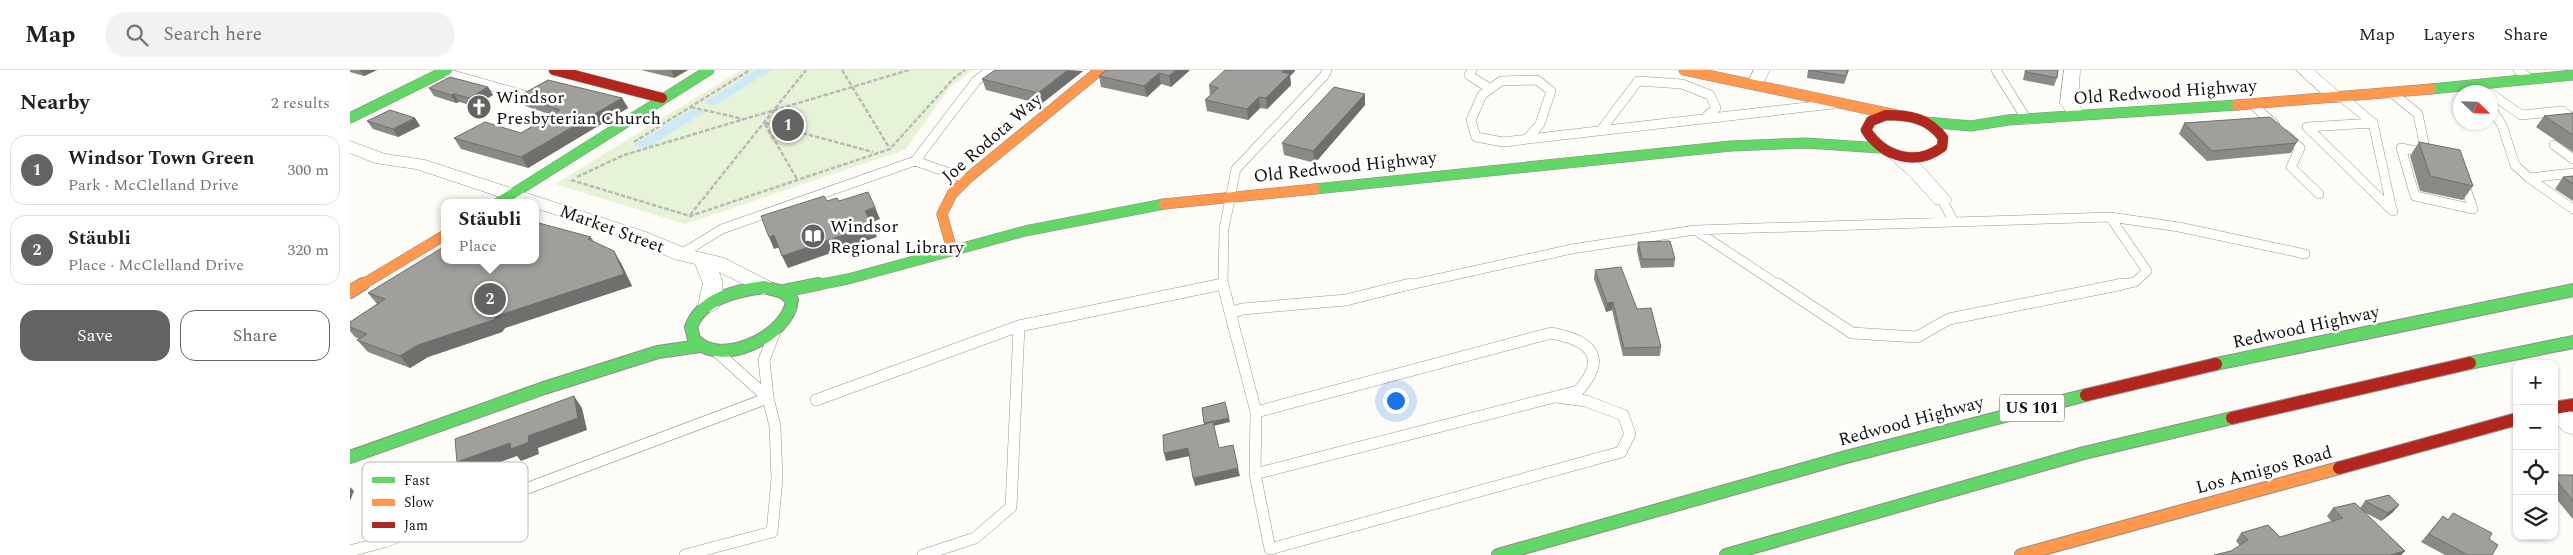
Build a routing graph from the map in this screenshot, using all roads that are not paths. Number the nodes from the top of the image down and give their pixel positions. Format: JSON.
{"nodes":[{"id":1,"x":554,"y":70,"type":"edge"},
{"id":2,"x":709,"y":70,"type":"edge"},
{"id":3,"x":990,"y":70,"type":"edge"},
{"id":4,"x":1100,"y":70,"type":"edge"},
{"id":5,"x":1327,"y":70,"type":"edge"},
{"id":6,"x":1472,"y":70,"type":"edge"},
{"id":7,"x":1684,"y":70,"type":"edge"},
{"id":8,"x":1996,"y":70,"type":"edge"},
{"id":9,"x":2072,"y":70,"type":"edge"},
{"id":10,"x":2304,"y":70,"type":"edge"},
{"id":11,"x":2518,"y":70,"type":"edge"},
{"id":12,"x":445,"y":71,"type":"edge"},
{"id":13,"x":2556,"y":73,"type":"edge"},
{"id":14,"x":2573,"y":75,"type":"edge"},
{"id":15,"x":1758,"y":77,"type":"edge"},
{"id":16,"x":2530,"y":80,"type":"junction"},
{"id":17,"x":2494,"y":85,"type":"edge"},
{"id":18,"x":1490,"y":89,"type":"junction"},
{"id":19,"x":2453,"y":89,"type":"edge"},
{"id":20,"x":2392,"y":93,"type":"junction"},
{"id":21,"x":524,"y":94,"type":"edge"},
{"id":22,"x":662,"y":98,"type":"junction"},
{"id":23,"x":2340,"y":98,"type":"junction"},
{"id":24,"x":2498,"y":98,"type":"edge"},
{"id":25,"x":1836,"y":104,"type":"junction"},
{"id":26,"x":2252,"y":104,"type":"junction"},
{"id":27,"x":1896,"y":115,"type":"junction"},
{"id":28,"x":2076,"y":115,"type":"junction"},
{"id":29,"x":350,"y":118,"type":"edge"},
{"id":30,"x":1705,"y":118,"type":"junction"},
{"id":31,"x":2498,"y":119,"type":"edge"},
{"id":32,"x":2573,"y":119,"type":"edge"},
{"id":33,"x":2028,"y":120,"type":"junction"},
{"id":34,"x":1926,"y":122,"type":"junction"},
{"id":35,"x":2373,"y":123,"type":"junction"},
{"id":36,"x":1866,"y":128,"type":"junction"},
{"id":37,"x":1601,"y":130,"type":"junction"},
{"id":38,"x":1972,"y":138,"type":"dead end"},
{"id":39,"x":1527,"y":139,"type":"junction"},
{"id":40,"x":1806,"y":142,"type":"junction"},
{"id":41,"x":2554,"y":145,"type":"dead end"},
{"id":42,"x":350,"y":146,"type":"edge"},
{"id":43,"x":1941,"y":149,"type":"junction"},
{"id":44,"x":1887,"y":151,"type":"junction"},
{"id":45,"x":2426,"y":153,"type":"junction"},
{"id":46,"x":2436,"y":155,"type":"edge"},
{"id":47,"x":2573,"y":158,"type":"edge"},
{"id":48,"x":915,"y":161,"type":"junction"},
{"id":49,"x":2573,"y":173,"type":"edge"},
{"id":50,"x":2461,"y":175,"type":"edge"},
{"id":51,"x":2529,"y":178,"type":"junction"},
{"id":52,"x":967,"y":179,"type":"junction"},
{"id":53,"x":2319,"y":194,"type":"dead end"},
{"id":54,"x":1230,"y":196,"type":"junction"},
{"id":55,"x":505,"y":198,"type":"edge"},
{"id":56,"x":1942,"y":200,"type":"junction"},
{"id":57,"x":539,"y":208,"type":"edge"},
{"id":58,"x":2573,"y":209,"type":"edge"},
{"id":59,"x":2110,"y":218,"type":"junction"},
{"id":60,"x":1954,"y":222,"type":"junction"},
{"id":61,"x":1694,"y":230,"type":"junction"},
{"id":62,"x":441,"y":237,"type":"edge"},
{"id":63,"x":952,"y":250,"type":"junction"},
{"id":64,"x":681,"y":254,"type":"junction"},
{"id":65,"x":2305,"y":254,"type":"dead end"},
{"id":66,"x":703,"y":259,"type":"junction"},
{"id":67,"x":896,"y":268,"type":"junction"},
{"id":68,"x":1223,"y":285,"type":"junction"},
{"id":69,"x":773,"y":289,"type":"junction"},
{"id":70,"x":2573,"y":290,"type":"edge"},
{"id":71,"x":350,"y":292,"type":"edge"},
{"id":72,"x":846,"y":292,"type":"dead end"},
{"id":73,"x":704,"y":309,"type":"junction"},
{"id":74,"x":1231,"y":313,"type":"junction"},
{"id":75,"x":800,"y":314,"type":"dead end"},
{"id":76,"x":785,"y":323,"type":"junction"},
{"id":77,"x":680,"y":324,"type":"dead end"},
{"id":78,"x":1019,"y":326,"type":"junction"},
{"id":79,"x":774,"y":333,"type":"junction"},
{"id":80,"x":2573,"y":342,"type":"edge"},
{"id":81,"x":700,"y":346,"type":"junction"},
{"id":82,"x":631,"y":348,"type":"dead end"},
{"id":83,"x":715,"y":350,"type":"junction"},
{"id":84,"x":544,"y":388,"type":"junction"},
{"id":85,"x":1556,"y":397,"type":"junction"},
{"id":86,"x":768,"y":398,"type":"junction"},
{"id":87,"x":816,"y":400,"type":"dead end"},
{"id":88,"x":2573,"y":405,"type":"edge"},
{"id":89,"x":2558,"y":408,"type":"edge"},
{"id":90,"x":1256,"y":412,"type":"junction"},
{"id":91,"x":2558,"y":413,"type":"edge"},
{"id":92,"x":2513,"y":420,"type":"edge"},
{"id":93,"x":2573,"y":426,"type":"edge"},
{"id":94,"x":350,"y":457,"type":"edge"},
{"id":95,"x":1255,"y":474,"type":"junction"},
{"id":96,"x":528,"y":488,"type":"edge"},
{"id":97,"x":384,"y":542,"type":"edge"},
{"id":98,"x":350,"y":551,"type":"edge"},
{"id":99,"x":685,"y":555,"type":"edge"},
{"id":100,"x":923,"y":555,"type":"edge"},
{"id":101,"x":1498,"y":555,"type":"edge"},
{"id":102,"x":1726,"y":555,"type":"edge"},
{"id":103,"x":2021,"y":555,"type":"edge"}],
"edges":[{"from":1,"to":22,"type":"main road"},
{"from":2,"to":22,"type":"main road"},
{"from":3,"to":48,"type":"lane"},
{"from":4,"to":52,"type":"main road","name":"Joe Rodota Way"},
{"from":5,"to":54,"type":"lane"},
{"from":6,"to":18,"type":"lane"},
{"from":7,"to":15,"type":"main road","name":"Old Redwood Highway"},
{"from":8,"to":33,"type":"lane"},
{"from":9,"to":28,"type":"street"},
{"from":10,"to":23,"type":"street"},
{"from":11,"to":16,"type":"lane"},
{"from":12,"to":21,"type":"lane"},
{"from":12,"to":29,"type":"main road"},
{"from":13,"to":14,"type":"main road","name":"Old Redwood Highway"},
{"from":13,"to":16,"type":"main road","name":"Old Redwood Highway"},
{"from":15,"to":25,"type":"main road","name":"Old Redwood Highway"},
{"from":16,"to":17,"type":"main road","name":"Old Redwood Highway"},
{"from":18,"to":39,"type":"lane"},
{"from":18,"to":39,"type":"lane"},
{"from":19,"to":20,"type":"main road","name":"Old Redwood Highway"},
{"from":20,"to":23,"type":"main road","name":"Old Redwood Highway"},
{"from":20,"to":45,"type":"lane"},
{"from":22,"to":55,"type":"main road"},
{"from":23,"to":26,"type":"main road","name":"Old Redwood Highway"},
{"from":23,"to":35,"type":"lane"},
{"from":24,"to":32,"type":"lane"},
{"from":25,"to":27,"type":"main road","name":"Old Redwood Highway"},
{"from":25,"to":30,"type":"lane"},
{"from":25,"to":36,"type":"main road"},
{"from":26,"to":28,"type":"main road","name":"Old Redwood Highway"},
{"from":26,"to":53,"type":"lane"},
{"from":27,"to":34,"type":"main road","name":"Old Redwood Highway"},
{"from":27,"to":36,"type":"main road","name":"Old Redwood Highway"},
{"from":28,"to":33,"type":"main road","name":"Old Redwood Highway"},
{"from":30,"to":37,"type":"lane"},
{"from":30,"to":37,"type":"lane"},
{"from":31,"to":51,"type":"lane"},
{"from":33,"to":34,"type":"main road","name":"Old Redwood Highway"},
{"from":33,"to":38,"type":"main road","name":"Old Redwood Highway"},
{"from":34,"to":43,"type":"main road"},
{"from":35,"to":35,"type":"lane"},
{"from":36,"to":40,"type":"main road","name":"Old Redwood Highway"},
{"from":36,"to":44,"type":"main road"},
{"from":37,"to":39,"type":"lane"},
{"from":40,"to":44,"type":"main road","name":"Old Redwood Highway"},
{"from":40,"to":54,"type":"main road","name":"Old Redwood Highway"},
{"from":41,"to":47,"type":"lane"},
{"from":42,"to":55,"type":"street","name":"Market Street"},
{"from":43,"to":44,"type":"main road","name":"Old Redwood Highway"},
{"from":43,"to":56,"type":"street"},
{"from":44,"to":56,"type":"street"},
{"from":45,"to":46,"type":"lane"},
{"from":45,"to":50,"type":"lane"},
{"from":48,"to":52,"type":"lane"},
{"from":48,"to":64,"type":"lane"},
{"from":49,"to":51,"type":"lane"},
{"from":51,"to":58,"type":"lane"},
{"from":52,"to":63,"type":"main road","name":"Joe Rodota Way"},
{"from":54,"to":63,"type":"main road","name":"Old Redwood Highway"},
{"from":54,"to":68,"type":"lane"},
{"from":56,"to":60,"type":"lane"},
{"from":57,"to":64,"type":"street","name":"Market Street"},
{"from":59,"to":60,"type":"lane"},
{"from":59,"to":61,"type":"lane"},
{"from":59,"to":65,"type":"lane"},
{"from":60,"to":61,"type":"lane"},
{"from":61,"to":74,"type":"lane"},
{"from":62,"to":71,"type":"main road"},
{"from":63,"to":67,"type":"main road","name":"Old Redwood Highway"},
{"from":64,"to":66,"type":"street","name":"Market Street"},
{"from":66,"to":69,"type":"street","name":"Market Street"},
{"from":66,"to":73,"type":"street"},
{"from":67,"to":69,"type":"main road","name":"Old Redwood Highway"},
{"from":67,"to":72,"type":"main road","name":"Old Redwood Highway"},
{"from":68,"to":74,"type":"lane"},
{"from":68,"to":78,"type":"lane"},
{"from":69,"to":73,"type":"main road","name":"Old Redwood Highway"},
{"from":69,"to":76,"type":"main road"},
{"from":70,"to":101,"type":"main road","name":"Redwood Highway","number":"US 101"},
{"from":73,"to":77,"type":"main road"},
{"from":73,"to":81,"type":"main road"},
{"from":74,"to":90,"type":"lane"},
{"from":75,"to":76,"type":"main road"},
{"from":76,"to":79,"type":"main road"},
{"from":78,"to":87,"type":"lane"},
{"from":78,"to":100,"type":"lane"},
{"from":79,"to":83,"type":"main road"},
{"from":79,"to":86,"type":"lane"},
{"from":80,"to":102,"type":"main road"},
{"from":81,"to":83,"type":"main road"},
{"from":81,"to":84,"type":"main road"},
{"from":82,"to":84,"type":"main road"},
{"from":83,"to":86,"type":"lane"},
{"from":84,"to":94,"type":"main road"},
{"from":85,"to":90,"type":"lane"},
{"from":85,"to":95,"type":"lane"},
{"from":85,"to":95,"type":"lane"},
{"from":86,"to":96,"type":"lane"},
{"from":86,"to":99,"type":"lane"},
{"from":88,"to":89,"type":"main road"},
{"from":90,"to":95,"type":"lane"},
{"from":91,"to":93,"type":"street"},
{"from":92,"to":103,"type":"main road","name":"Los Amigos Road"},
{"from":97,"to":98,"type":"lane"}]}
